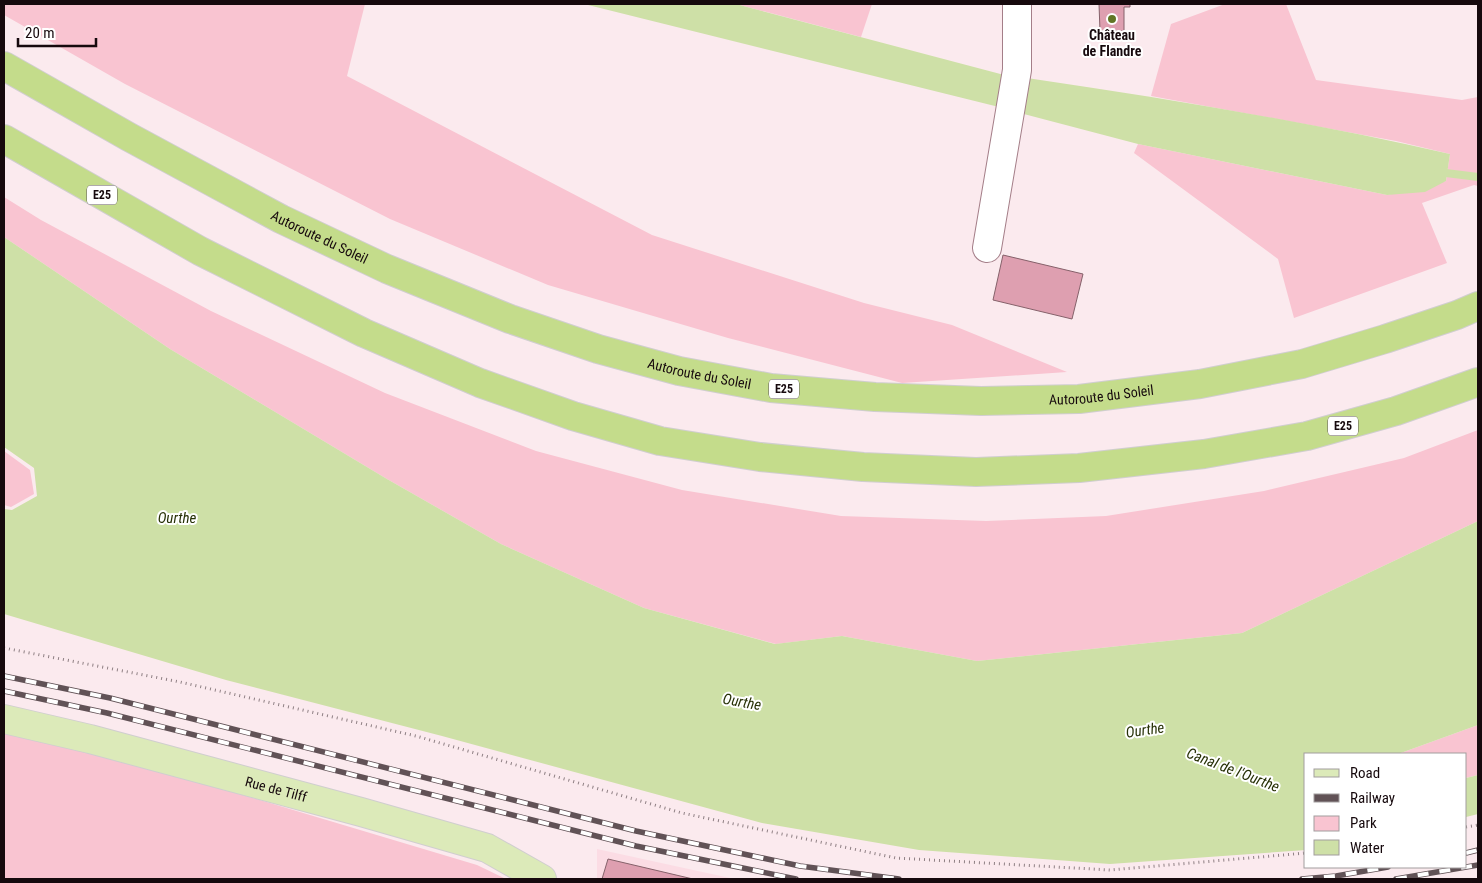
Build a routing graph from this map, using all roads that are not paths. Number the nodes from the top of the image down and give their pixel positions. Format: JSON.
{"nodes":[{"id":1,"x":1017,"y":4,"type":"edge"},
{"id":2,"x":4,"y":66,"type":"edge"},
{"id":3,"x":4,"y":139,"type":"edge"},
{"id":4,"x":987,"y":248,"type":"dead end"},
{"id":5,"x":1478,"y":306,"type":"edge"},
{"id":6,"x":1478,"y":382,"type":"edge"},
{"id":7,"x":4,"y":719,"type":"edge"},
{"id":8,"x":542,"y":879,"type":"edge"}],
"edges":[{"from":1,"to":4,"type":"lane"},
{"from":2,"to":5,"type":"highway","name":"Autoroute du Soleil","number":"E25"},
{"from":3,"to":6,"type":"highway","number":"E25"},
{"from":7,"to":8,"type":"main road","name":"Rue de Tilff"}]}
